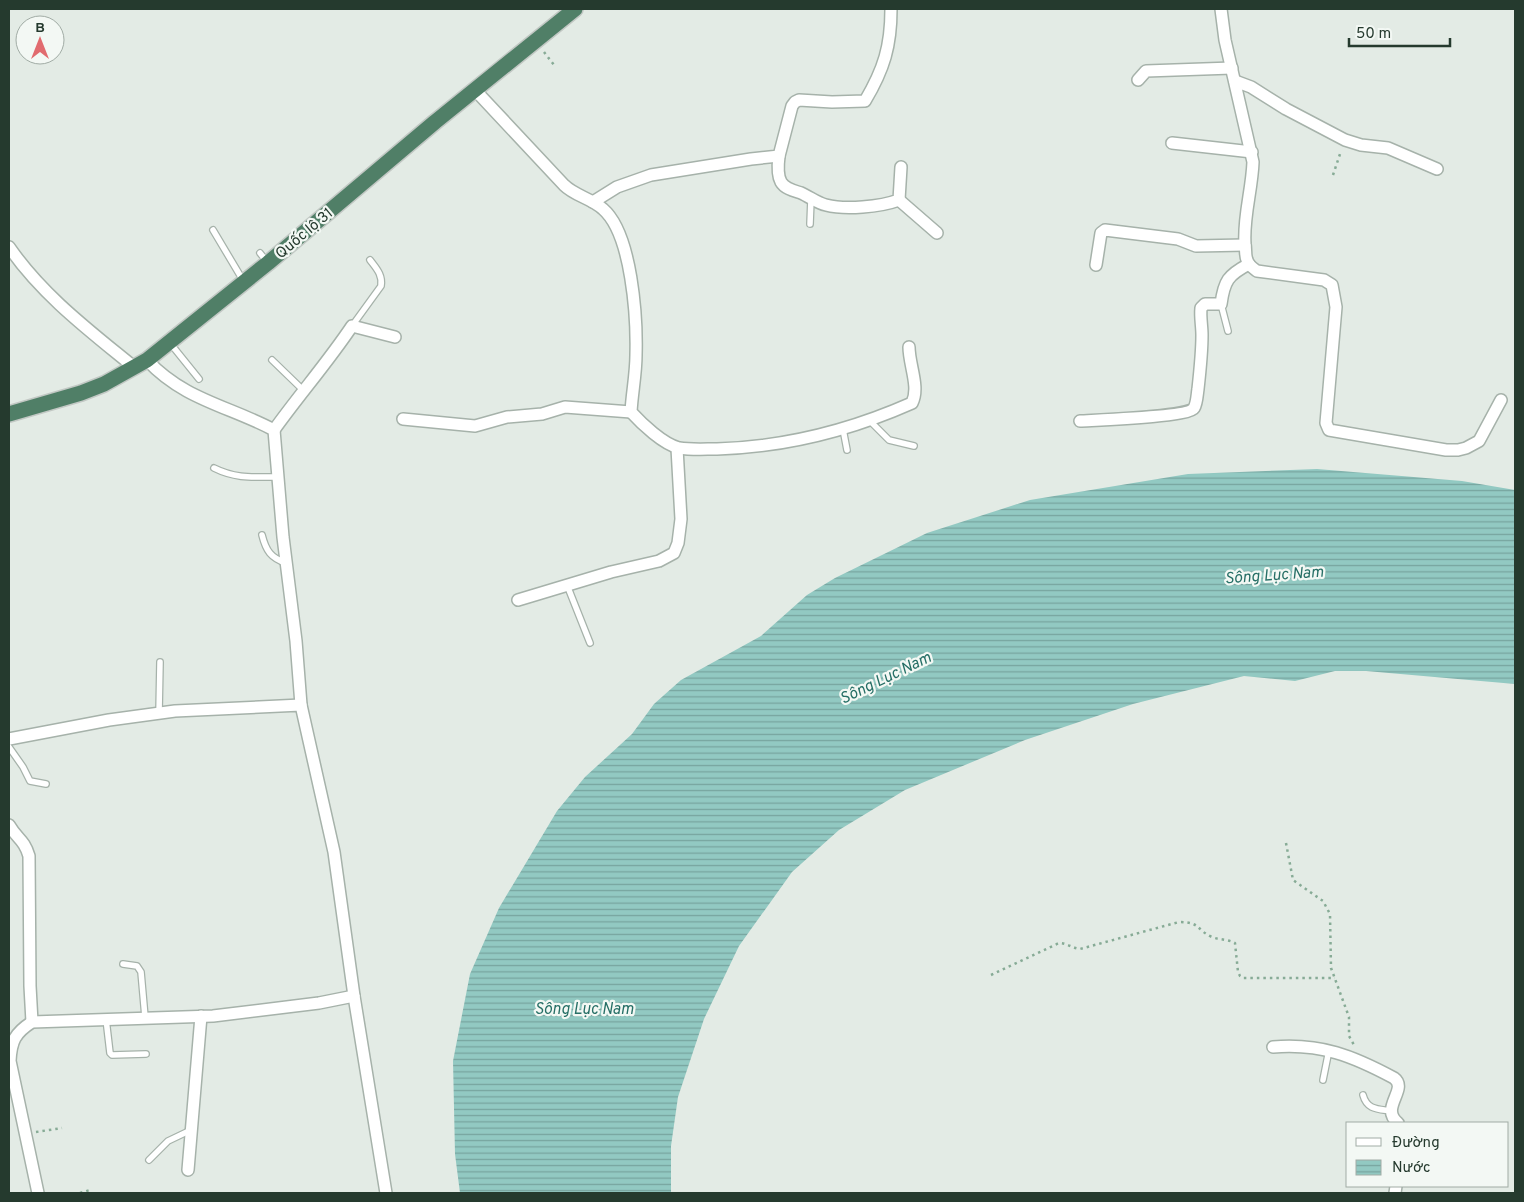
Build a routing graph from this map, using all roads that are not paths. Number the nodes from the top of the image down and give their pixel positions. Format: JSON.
{"nodes":[{"id":1,"x":576,"y":9,"type":"edge"},
{"id":2,"x":891,"y":9,"type":"edge"},
{"id":3,"x":1221,"y":9,"type":"edge"},
{"id":4,"x":1232,"y":68,"type":"junction"},
{"id":5,"x":1138,"y":80,"type":"dead end"},
{"id":6,"x":1235,"y":81,"type":"junction"},
{"id":7,"x":475,"y":90,"type":"junction"},
{"id":8,"x":1172,"y":143,"type":"dead end"},
{"id":9,"x":1252,"y":152,"type":"junction"},
{"id":10,"x":779,"y":156,"type":"junction"},
{"id":11,"x":901,"y":167,"type":"dead end"},
{"id":12,"x":1437,"y":169,"type":"dead end"},
{"id":13,"x":811,"y":199,"type":"junction"},
{"id":14,"x":899,"y":200,"type":"junction"},
{"id":15,"x":592,"y":202,"type":"junction"},
{"id":16,"x":810,"y":224,"type":"dead end"},
{"id":17,"x":213,"y":230,"type":"dead end"},
{"id":18,"x":937,"y":233,"type":"dead end"},
{"id":19,"x":1245,"y":245,"type":"junction"},
{"id":20,"x":9,"y":248,"type":"edge"},
{"id":21,"x":370,"y":260,"type":"dead end"},
{"id":22,"x":1249,"y":264,"type":"junction"},
{"id":23,"x":1096,"y":265,"type":"dead end"},
{"id":24,"x":244,"y":282,"type":"junction"},
{"id":25,"x":1221,"y":304,"type":"junction"},
{"id":26,"x":352,"y":326,"type":"junction"},
{"id":27,"x":1228,"y":331,"type":"dead end"},
{"id":28,"x":395,"y":337,"type":"dead end"},
{"id":29,"x":170,"y":343,"type":"junction"},
{"id":30,"x":909,"y":347,"type":"dead end"},
{"id":31,"x":272,"y":360,"type":"dead end"},
{"id":32,"x":141,"y":364,"type":"junction"},
{"id":33,"x":199,"y":379,"type":"dead end"},
{"id":34,"x":303,"y":390,"type":"junction"},
{"id":35,"x":1501,"y":400,"type":"dead end"},
{"id":36,"x":630,"y":412,"type":"junction"},
{"id":37,"x":9,"y":414,"type":"edge"},
{"id":38,"x":403,"y":419,"type":"dead end"},
{"id":39,"x":869,"y":420,"type":"junction"},
{"id":40,"x":1080,"y":421,"type":"dead end"},
{"id":41,"x":843,"y":429,"type":"junction"},
{"id":42,"x":274,"y":430,"type":"junction"},
{"id":43,"x":914,"y":446,"type":"dead end"},
{"id":44,"x":677,"y":448,"type":"junction"},
{"id":45,"x":847,"y":450,"type":"dead end"},
{"id":46,"x":214,"y":468,"type":"dead end"},
{"id":47,"x":278,"y":477,"type":"junction"},
{"id":48,"x":262,"y":535,"type":"dead end"},
{"id":49,"x":286,"y":563,"type":"junction"},
{"id":50,"x":568,"y":585,"type":"junction"},
{"id":51,"x":518,"y":600,"type":"dead end"},
{"id":52,"x":590,"y":643,"type":"dead end"},
{"id":53,"x":160,"y":662,"type":"dead end"},
{"id":54,"x":301,"y":705,"type":"junction"},
{"id":55,"x":159,"y":714,"type":"junction"},
{"id":56,"x":9,"y":743,"type":"edge"},
{"id":57,"x":46,"y":784,"type":"dead end"},
{"id":58,"x":9,"y":825,"type":"edge"},
{"id":59,"x":123,"y":964,"type":"dead end"},
{"id":60,"x":354,"y":996,"type":"junction"},
{"id":61,"x":201,"y":1016,"type":"junction"},
{"id":62,"x":145,"y":1017,"type":"junction"},
{"id":63,"x":106,"y":1019,"type":"junction"},
{"id":64,"x":32,"y":1022,"type":"junction"},
{"id":65,"x":10,"y":1044,"type":"edge"},
{"id":66,"x":1273,"y":1047,"type":"dead end"},
{"id":67,"x":1329,"y":1050,"type":"junction"},
{"id":68,"x":146,"y":1054,"type":"dead end"},
{"id":69,"x":1322,"y":1080,"type":"dead end"},
{"id":70,"x":12,"y":1091,"type":"edge"},
{"id":71,"x":1363,"y":1096,"type":"dead end"},
{"id":72,"x":1391,"y":1111,"type":"junction"},
{"id":73,"x":1397,"y":1122,"type":"edge"},
{"id":74,"x":193,"y":1129,"type":"junction"},
{"id":75,"x":149,"y":1160,"type":"dead end"},
{"id":76,"x":188,"y":1170,"type":"dead end"},
{"id":77,"x":38,"y":1193,"type":"edge"},
{"id":78,"x":386,"y":1193,"type":"edge"}],
"edges":[{"from":1,"to":7,"type":"highway","name":"Quốc lộ 31"},
{"from":2,"to":10,"type":"street"},
{"from":3,"to":4,"type":"street"},
{"from":4,"to":5,"type":"street"},
{"from":4,"to":6,"type":"street"},
{"from":6,"to":9,"type":"street"},
{"from":6,"to":12,"type":"street"},
{"from":7,"to":15,"type":"street"},
{"from":7,"to":24,"type":"highway","name":"Quốc lộ 31"},
{"from":8,"to":9,"type":"street"},
{"from":9,"to":19,"type":"street"},
{"from":10,"to":13,"type":"street"},
{"from":10,"to":15,"type":"street"},
{"from":11,"to":14,"type":"street"},
{"from":13,"to":14,"type":"street"},
{"from":13,"to":16,"type":"lane"},
{"from":14,"to":18,"type":"street"},
{"from":15,"to":36,"type":"street"},
{"from":17,"to":24,"type":"lane"},
{"from":19,"to":22,"type":"street"},
{"from":19,"to":23,"type":"street"},
{"from":20,"to":32,"type":"street"},
{"from":21,"to":26,"type":"lane"},
{"from":22,"to":25,"type":"street"},
{"from":22,"to":35,"type":"street"},
{"from":24,"to":29,"type":"highway","name":"Quốc lộ 31"},
{"from":25,"to":27,"type":"lane"},
{"from":25,"to":40,"type":"street"},
{"from":26,"to":28,"type":"street"},
{"from":26,"to":34,"type":"street"},
{"from":29,"to":32,"type":"highway","name":"Quốc lộ 31"},
{"from":29,"to":33,"type":"lane"},
{"from":30,"to":39,"type":"street"},
{"from":31,"to":34,"type":"lane"},
{"from":32,"to":37,"type":"highway","name":"Quốc lộ 31"},
{"from":32,"to":42,"type":"street"},
{"from":34,"to":42,"type":"street"},
{"from":36,"to":38,"type":"street"},
{"from":36,"to":44,"type":"street"},
{"from":39,"to":41,"type":"street"},
{"from":39,"to":43,"type":"lane"},
{"from":41,"to":44,"type":"street"},
{"from":41,"to":45,"type":"lane"},
{"from":42,"to":47,"type":"street"},
{"from":44,"to":50,"type":"street"},
{"from":46,"to":47,"type":"lane"},
{"from":47,"to":49,"type":"street"},
{"from":48,"to":49,"type":"lane"},
{"from":49,"to":54,"type":"street"},
{"from":50,"to":51,"type":"street"},
{"from":50,"to":52,"type":"lane"},
{"from":53,"to":55,"type":"lane"},
{"from":54,"to":55,"type":"street"},
{"from":54,"to":60,"type":"street"},
{"from":55,"to":56,"type":"street"},
{"from":56,"to":57,"type":"lane"},
{"from":58,"to":64,"type":"street"},
{"from":59,"to":62,"type":"lane"},
{"from":60,"to":61,"type":"street"},
{"from":60,"to":78,"type":"street"},
{"from":61,"to":62,"type":"street"},
{"from":61,"to":74,"type":"street"},
{"from":62,"to":63,"type":"street"},
{"from":63,"to":64,"type":"street"},
{"from":63,"to":68,"type":"lane"},
{"from":64,"to":65,"type":"street"},
{"from":65,"to":70,"type":"street"},
{"from":66,"to":67,"type":"street"},
{"from":67,"to":69,"type":"lane"},
{"from":67,"to":72,"type":"street"},
{"from":70,"to":77,"type":"street"},
{"from":71,"to":72,"type":"lane"},
{"from":72,"to":73,"type":"street"},
{"from":74,"to":75,"type":"lane"},
{"from":74,"to":76,"type":"street"}]}
